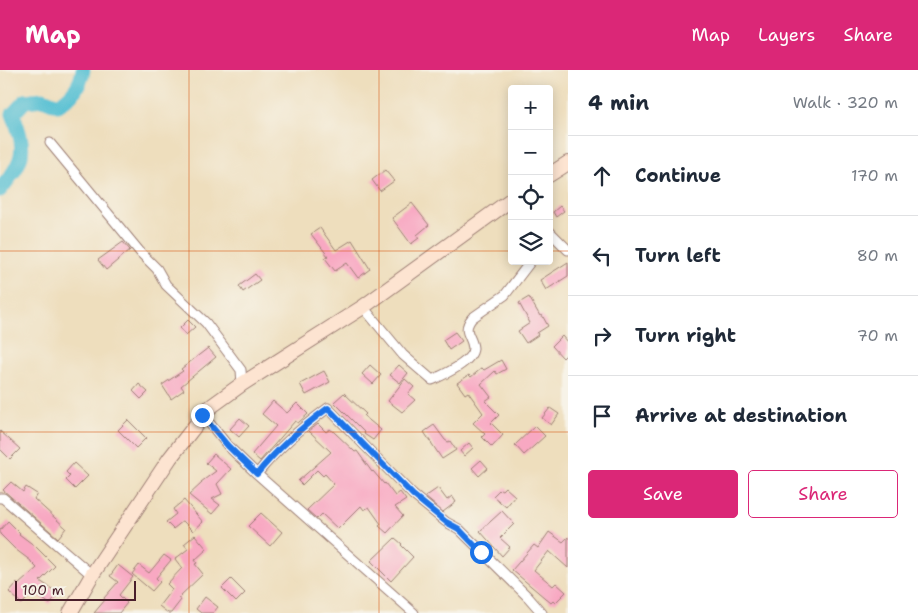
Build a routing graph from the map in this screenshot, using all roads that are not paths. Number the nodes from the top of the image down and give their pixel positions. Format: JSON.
{"nodes":[{"id":1,"x":50,"y":144,"type":"dead end"},
{"id":2,"x":568,"y":163,"type":"edge"},
{"id":3,"x":553,"y":172,"type":"edge"},
{"id":4,"x":508,"y":202,"type":"edge"},
{"id":5,"x":553,"y":235,"type":"edge"},
{"id":6,"x":568,"y":250,"type":"edge"},
{"id":7,"x":528,"y":265,"type":"edge"},
{"id":8,"x":363,"y":306,"type":"junction"},
{"id":9,"x":242,"y":384,"type":"junction"},
{"id":10,"x":202,"y":415,"type":"junction"},
{"id":11,"x":257,"y":474,"type":"junction"},
{"id":12,"x":0,"y":498,"type":"edge"},
{"id":13,"x":92,"y":576,"type":"junction"},
{"id":14,"x":70,"y":613,"type":"edge"},
{"id":15,"x":414,"y":613,"type":"edge"},
{"id":16,"x":542,"y":613,"type":"edge"}],
"edges":[{"from":1,"to":9,"type":"street"},
{"from":2,"to":3,"type":"main road"},
{"from":4,"to":8,"type":"main road"},
{"from":5,"to":6,"type":"street"},
{"from":7,"to":8,"type":"street"},
{"from":8,"to":9,"type":"main road"},
{"from":9,"to":10,"type":"main road"},
{"from":10,"to":11,"type":"street"},
{"from":10,"to":13,"type":"main road"},
{"from":11,"to":15,"type":"street"},
{"from":11,"to":16,"type":"street"},
{"from":12,"to":13,"type":"street"},
{"from":13,"to":14,"type":"main road"}]}
